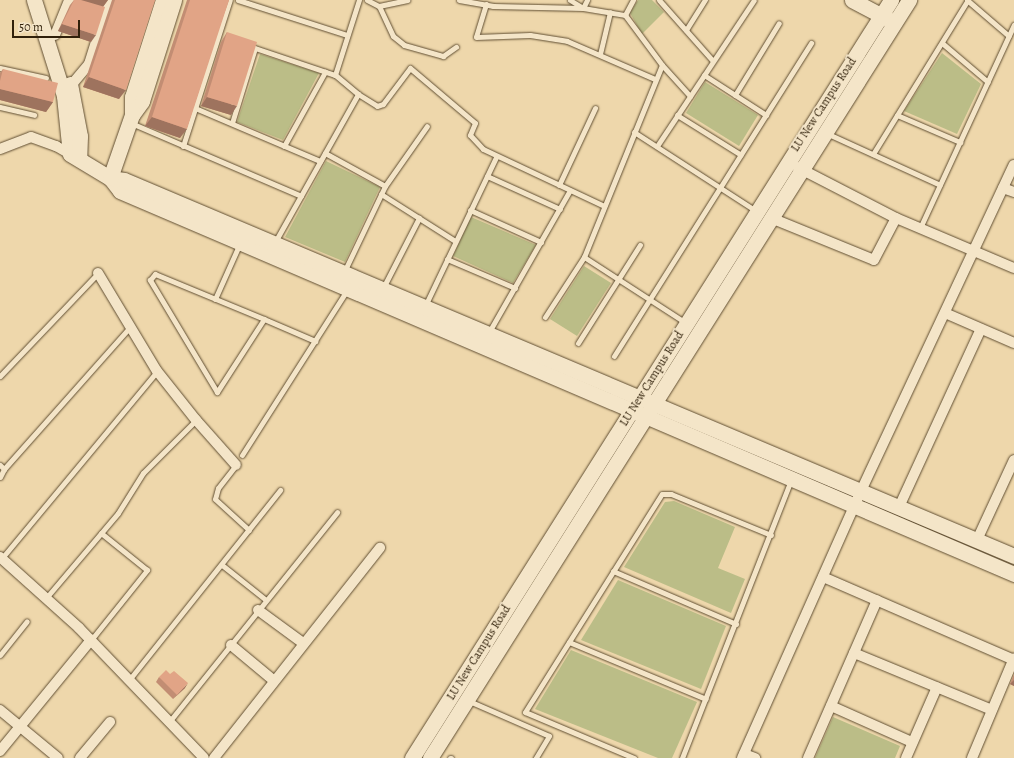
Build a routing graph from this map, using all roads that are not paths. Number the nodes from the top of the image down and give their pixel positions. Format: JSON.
{"nodes":[{"id":1,"x":34,"y":0,"type":"edge"},
{"id":2,"x":42,"y":0,"type":"edge"},
{"id":3,"x":69,"y":0,"type":"edge"},
{"id":4,"x":109,"y":0,"type":"edge"},
{"id":5,"x":163,"y":0,"type":"edge"},
{"id":6,"x":174,"y":0,"type":"edge"},
{"id":7,"x":230,"y":0,"type":"edge"},
{"id":8,"x":238,"y":0,"type":"edge"},
{"id":9,"x":359,"y":0,"type":"edge"},
{"id":10,"x":367,"y":0,"type":"edge"},
{"id":11,"x":406,"y":0,"type":"edge"},
{"id":12,"x":459,"y":0,"type":"edge"},
{"id":13,"x":570,"y":0,"type":"edge"},
{"id":14,"x":587,"y":0,"type":"edge"},
{"id":15,"x":634,"y":0,"type":"edge"},
{"id":16,"x":659,"y":0,"type":"edge"},
{"id":17,"x":706,"y":0,"type":"edge"},
{"id":18,"x":754,"y":0,"type":"edge"},
{"id":19,"x":852,"y":0,"type":"edge"},
{"id":20,"x":891,"y":0,"type":"edge"},
{"id":21,"x":909,"y":0,"type":"edge"},
{"id":22,"x":967,"y":0,"type":"edge"},
{"id":23,"x":486,"y":4,"type":"junction"},
{"id":24,"x":379,"y":6,"type":"junction"},
{"id":25,"x":583,"y":8,"type":"junction"},
{"id":26,"x":610,"y":12,"type":"junction"},
{"id":27,"x":624,"y":15,"type":"junction"},
{"id":28,"x":888,"y":19,"type":"junction"},
{"id":29,"x":779,"y":23,"type":"dead end"},
{"id":30,"x":1014,"y":25,"type":"edge"},
{"id":31,"x":686,"y":30,"type":"junction"},
{"id":32,"x":55,"y":35,"type":"junction"},
{"id":33,"x":219,"y":35,"type":"junction"},
{"id":34,"x":347,"y":35,"type":"junction"},
{"id":35,"x":1009,"y":36,"type":"junction"},
{"id":36,"x":226,"y":38,"type":"edge"},
{"id":37,"x":942,"y":42,"type":"junction"},
{"id":38,"x":241,"y":43,"type":"edge"},
{"id":39,"x":811,"y":44,"type":"dead end"},
{"id":40,"x":456,"y":47,"type":"dead end"},
{"id":41,"x":255,"y":48,"type":"junction"},
{"id":42,"x":600,"y":54,"type":"junction"},
{"id":43,"x":713,"y":61,"type":"junction"},
{"id":44,"x":662,"y":65,"type":"junction"},
{"id":45,"x":0,"y":68,"type":"edge"},
{"id":46,"x":325,"y":72,"type":"junction"},
{"id":47,"x":335,"y":75,"type":"junction"},
{"id":48,"x":704,"y":75,"type":"junction"},
{"id":49,"x":46,"y":78,"type":"edge"},
{"id":50,"x":656,"y":79,"type":"junction"},
{"id":51,"x":988,"y":82,"type":"junction"},
{"id":52,"x":67,"y":90,"type":"junction"},
{"id":53,"x":358,"y":94,"type":"junction"},
{"id":54,"x":735,"y":95,"type":"junction"},
{"id":55,"x":690,"y":96,"type":"junction"},
{"id":56,"x":0,"y":107,"type":"edge"},
{"id":57,"x":195,"y":108,"type":"junction"},
{"id":58,"x":595,"y":108,"type":"dead end"},
{"id":59,"x":34,"y":115,"type":"dead end"},
{"id":60,"x":677,"y":115,"type":"junction"},
{"id":61,"x":766,"y":115,"type":"junction"},
{"id":62,"x":897,"y":115,"type":"junction"},
{"id":63,"x":131,"y":119,"type":"junction"},
{"id":64,"x":232,"y":124,"type":"junction"},
{"id":65,"x":427,"y":126,"type":"dead end"},
{"id":66,"x":634,"y":132,"type":"junction"},
{"id":67,"x":825,"y":132,"type":"junction"},
{"id":68,"x":960,"y":142,"type":"junction"},
{"id":69,"x":183,"y":146,"type":"junction"},
{"id":70,"x":284,"y":146,"type":"junction"},
{"id":71,"x":657,"y":146,"type":"junction"},
{"id":72,"x":0,"y":150,"type":"edge"},
{"id":73,"x":325,"y":153,"type":"junction"},
{"id":74,"x":873,"y":154,"type":"junction"},
{"id":75,"x":741,"y":155,"type":"junction"},
{"id":76,"x":74,"y":157,"type":"junction"},
{"id":77,"x":496,"y":157,"type":"junction"},
{"id":78,"x":320,"y":161,"type":"junction"},
{"id":79,"x":1014,"y":165,"type":"edge"},
{"id":80,"x":794,"y":166,"type":"junction"},
{"id":81,"x":486,"y":176,"type":"junction"},
{"id":82,"x":110,"y":178,"type":"junction"},
{"id":83,"x":559,"y":185,"type":"junction"},
{"id":84,"x":940,"y":185,"type":"junction"},
{"id":85,"x":385,"y":186,"type":"junction"},
{"id":86,"x":720,"y":188,"type":"junction"},
{"id":87,"x":1004,"y":188,"type":"junction"},
{"id":88,"x":570,"y":190,"type":"junction"},
{"id":89,"x":1014,"y":192,"type":"edge"},
{"id":90,"x":382,"y":194,"type":"junction"},
{"id":91,"x":300,"y":196,"type":"junction"},
{"id":92,"x":604,"y":206,"type":"junction"},
{"id":93,"x":560,"y":209,"type":"junction"},
{"id":94,"x":470,"y":210,"type":"junction"},
{"id":95,"x":757,"y":212,"type":"junction"},
{"id":96,"x":419,"y":218,"type":"junction"},
{"id":97,"x":771,"y":218,"type":"junction"},
{"id":98,"x":896,"y":218,"type":"junction"},
{"id":99,"x":920,"y":228,"type":"junction"},
{"id":100,"x":455,"y":241,"type":"junction"},
{"id":101,"x":240,"y":242,"type":"junction"},
{"id":102,"x":540,"y":242,"type":"junction"},
{"id":103,"x":274,"y":243,"type":"junction"},
{"id":104,"x":640,"y":245,"type":"dead end"},
{"id":105,"x":975,"y":251,"type":"junction"},
{"id":106,"x":584,"y":258,"type":"junction"},
{"id":107,"x":447,"y":259,"type":"junction"},
{"id":108,"x":1014,"y":268,"type":"edge"},
{"id":109,"x":344,"y":272,"type":"junction"},
{"id":110,"x":98,"y":273,"type":"joint"},
{"id":111,"x":619,"y":280,"type":"junction"},
{"id":112,"x":349,"y":288,"type":"junction"},
{"id":113,"x":515,"y":288,"type":"junction"},
{"id":114,"x":373,"y":289,"type":"junction"},
{"id":115,"x":214,"y":299,"type":"junction"},
{"id":116,"x":649,"y":300,"type":"junction"},
{"id":117,"x":424,"y":306,"type":"junction"},
{"id":118,"x":945,"y":313,"type":"junction"},
{"id":119,"x":546,"y":318,"type":"dead end"},
{"id":120,"x":264,"y":319,"type":"junction"},
{"id":121,"x":686,"y":323,"type":"junction"},
{"id":122,"x":131,"y":326,"type":"junction"},
{"id":123,"x":981,"y":328,"type":"junction"},
{"id":124,"x":700,"y":332,"type":"junction"},
{"id":125,"x":485,"y":339,"type":"junction"},
{"id":126,"x":315,"y":341,"type":"junction"},
{"id":127,"x":578,"y":343,"type":"dead end"},
{"id":128,"x":1014,"y":343,"type":"edge"},
{"id":129,"x":614,"y":356,"type":"dead end"},
{"id":130,"x":157,"y":371,"type":"junction"},
{"id":131,"x":0,"y":376,"type":"edge"},
{"id":132,"x":636,"y":403,"type":"junction"},
{"id":133,"x":651,"y":410,"type":"junction"},
{"id":134,"x":196,"y":420,"type":"junction"},
{"id":135,"x":242,"y":455,"type":"dead end"},
{"id":136,"x":1014,"y":460,"type":"edge"},
{"id":137,"x":0,"y":464,"type":"edge"},
{"id":138,"x":236,"y":465,"type":"joint"},
{"id":139,"x":4,"y":469,"type":"junction"},
{"id":140,"x":0,"y":477,"type":"edge"},
{"id":141,"x":792,"y":479,"type":"junction"},
{"id":142,"x":280,"y":490,"type":"dead end"},
{"id":143,"x":861,"y":491,"type":"junction"},
{"id":144,"x":855,"y":506,"type":"junction"},
{"id":145,"x":899,"y":507,"type":"junction"},
{"id":146,"x":337,"y":512,"type":"dead end"},
{"id":147,"x":249,"y":530,"type":"junction"},
{"id":148,"x":101,"y":533,"type":"junction"},
{"id":149,"x":771,"y":535,"type":"junction"},
{"id":150,"x":977,"y":540,"type":"junction"},
{"id":151,"x":380,"y":548,"type":"dead end"},
{"id":152,"x":1014,"y":556,"type":"edge"},
{"id":153,"x":1,"y":558,"type":"edge"},
{"id":154,"x":222,"y":566,"type":"junction"},
{"id":155,"x":613,"y":571,"type":"junction"},
{"id":156,"x":1014,"y":574,"type":"edge"},
{"id":157,"x":823,"y":577,"type":"junction"},
{"id":158,"x":46,"y":598,"type":"junction"},
{"id":159,"x":266,"y":600,"type":"junction"},
{"id":160,"x":877,"y":600,"type":"junction"},
{"id":161,"x":258,"y":610,"type":"junction"},
{"id":162,"x":28,"y":621,"type":"dead end"},
{"id":163,"x":736,"y":624,"type":"junction"},
{"id":164,"x":91,"y":640,"type":"junction"},
{"id":165,"x":569,"y":642,"type":"junction"},
{"id":166,"x":303,"y":643,"type":"junction"},
{"id":167,"x":231,"y":645,"type":"junction"},
{"id":168,"x":854,"y":653,"type":"junction"},
{"id":169,"x":0,"y":655,"type":"edge"},
{"id":170,"x":1014,"y":659,"type":"edge"},
{"id":171,"x":129,"y":680,"type":"junction"},
{"id":172,"x":273,"y":680,"type":"junction"},
{"id":173,"x":936,"y":687,"type":"junction"},
{"id":174,"x":453,"y":693,"type":"junction"},
{"id":175,"x":706,"y":699,"type":"junction"},
{"id":176,"x":467,"y":700,"type":"junction"},
{"id":177,"x":831,"y":706,"type":"junction"},
{"id":178,"x":0,"y":710,"type":"edge"},
{"id":179,"x":992,"y":710,"type":"junction"},
{"id":180,"x":110,"y":722,"type":"dead end"},
{"id":181,"x":169,"y":722,"type":"junction"},
{"id":182,"x":20,"y":727,"type":"junction"},
{"id":183,"x":912,"y":742,"type":"junction"},
{"id":184,"x":0,"y":751,"type":"edge"},
{"id":185,"x":743,"y":756,"type":"edge"},
{"id":186,"x":58,"y":758,"type":"edge"},
{"id":187,"x":80,"y":758,"type":"edge"},
{"id":188,"x":204,"y":758,"type":"edge"},
{"id":189,"x":214,"y":758,"type":"edge"},
{"id":190,"x":412,"y":758,"type":"edge"},
{"id":191,"x":430,"y":758,"type":"edge"},
{"id":192,"x":536,"y":758,"type":"edge"},
{"id":193,"x":634,"y":758,"type":"edge"},
{"id":194,"x":682,"y":758,"type":"edge"},
{"id":195,"x":755,"y":758,"type":"edge"},
{"id":196,"x":808,"y":758,"type":"edge"},
{"id":197,"x":906,"y":758,"type":"edge"},
{"id":198,"x":972,"y":758,"type":"edge"}],
"edges":[{"from":1,"to":52,"type":"street"},
{"from":2,"to":32,"type":"street"},
{"from":3,"to":32,"type":"street"},
{"from":4,"to":52,"type":"street"},
{"from":5,"to":63,"type":"street"},
{"from":6,"to":63,"type":"street"},
{"from":7,"to":33,"type":"lane"},
{"from":8,"to":34,"type":"lane"},
{"from":9,"to":34,"type":"lane"},
{"from":10,"to":24,"type":"lane"},
{"from":11,"to":24,"type":"lane"},
{"from":12,"to":23,"type":"lane"},
{"from":13,"to":25,"type":"lane"},
{"from":14,"to":25,"type":"lane"},
{"from":15,"to":27,"type":"lane"},
{"from":16,"to":31,"type":"lane"},
{"from":17,"to":31,"type":"lane"},
{"from":18,"to":43,"type":"lane"},
{"from":19,"to":28,"type":"street"},
{"from":20,"to":28,"type":"street","name":"LU New Campus Road"},
{"from":21,"to":28,"type":"street","name":"LU New Campus Road"},
{"from":22,"to":35,"type":"lane"},
{"from":22,"to":37,"type":"lane"},
{"from":23,"to":25,"type":"lane"},
{"from":23,"to":42,"type":"lane"},
{"from":24,"to":40,"type":"lane"},
{"from":25,"to":26,"type":"lane"},
{"from":26,"to":27,"type":"lane"},
{"from":26,"to":42,"type":"lane"},
{"from":27,"to":44,"type":"lane"},
{"from":28,"to":67,"type":"street","name":"LU New Campus Road"},
{"from":28,"to":80,"type":"street","name":"LU New Campus Road"},
{"from":29,"to":54,"type":"lane"},
{"from":30,"to":35,"type":"lane"},
{"from":31,"to":43,"type":"lane"},
{"from":32,"to":52,"type":"street"},
{"from":33,"to":36,"type":"lane"},
{"from":33,"to":57,"type":"lane"},
{"from":34,"to":47,"type":"lane"},
{"from":35,"to":51,"type":"lane"},
{"from":37,"to":51,"type":"lane"},
{"from":37,"to":62,"type":"lane"},
{"from":38,"to":41,"type":"lane"},
{"from":39,"to":61,"type":"lane"},
{"from":41,"to":46,"type":"lane"},
{"from":41,"to":64,"type":"lane"},
{"from":42,"to":50,"type":"lane"},
{"from":43,"to":48,"type":"lane"},
{"from":44,"to":50,"type":"lane"},
{"from":44,"to":55,"type":"lane"},
{"from":45,"to":49,"type":"lane"},
{"from":46,"to":47,"type":"lane"},
{"from":46,"to":70,"type":"lane"},
{"from":47,"to":53,"type":"lane"},
{"from":48,"to":54,"type":"lane"},
{"from":48,"to":55,"type":"lane"},
{"from":50,"to":66,"type":"lane"},
{"from":51,"to":68,"type":"lane"},
{"from":52,"to":76,"type":"street"},
{"from":53,"to":73,"type":"lane"},
{"from":53,"to":77,"type":"lane"},
{"from":54,"to":61,"type":"lane"},
{"from":55,"to":60,"type":"lane"},
{"from":56,"to":59,"type":"lane"},
{"from":57,"to":64,"type":"lane"},
{"from":57,"to":69,"type":"lane"},
{"from":58,"to":83,"type":"lane"},
{"from":60,"to":71,"type":"lane"},
{"from":60,"to":75,"type":"lane"},
{"from":61,"to":75,"type":"lane"},
{"from":62,"to":68,"type":"lane"},
{"from":62,"to":74,"type":"lane"},
{"from":63,"to":69,"type":"lane"},
{"from":63,"to":82,"type":"street"},
{"from":64,"to":70,"type":"lane"},
{"from":65,"to":85,"type":"lane"},
{"from":66,"to":71,"type":"lane"},
{"from":66,"to":92,"type":"lane"},
{"from":67,"to":74,"type":"lane"},
{"from":67,"to":80,"type":"street","name":"LU New Campus Road"},
{"from":68,"to":84,"type":"lane"},
{"from":69,"to":91,"type":"lane"},
{"from":70,"to":78,"type":"lane"},
{"from":71,"to":86,"type":"lane"},
{"from":72,"to":76,"type":"street"},
{"from":73,"to":78,"type":"lane"},
{"from":73,"to":85,"type":"lane"},
{"from":74,"to":84,"type":"lane"},
{"from":75,"to":86,"type":"lane"},
{"from":76,"to":82,"type":"street"},
{"from":77,"to":81,"type":"lane"},
{"from":77,"to":83,"type":"lane"},
{"from":78,"to":91,"type":"lane"},
{"from":79,"to":87,"type":"street"},
{"from":80,"to":95,"type":"street","name":"LU New Campus Road"},
{"from":80,"to":97,"type":"street","name":"LU New Campus Road"},
{"from":80,"to":98,"type":"street"},
{"from":81,"to":93,"type":"lane"},
{"from":81,"to":94,"type":"lane"},
{"from":82,"to":101,"type":"street"},
{"from":82,"to":103,"type":"street"},
{"from":83,"to":88,"type":"lane"},
{"from":84,"to":99,"type":"lane"},
{"from":85,"to":90,"type":"lane"},
{"from":86,"to":95,"type":"lane"},
{"from":86,"to":116,"type":"lane"},
{"from":87,"to":89,"type":"street"},
{"from":87,"to":105,"type":"street"},
{"from":88,"to":92,"type":"lane"},
{"from":88,"to":93,"type":"lane"},
{"from":90,"to":96,"type":"lane"},
{"from":90,"to":109,"type":"lane"},
{"from":91,"to":103,"type":"lane"},
{"from":92,"to":106,"type":"lane"},
{"from":93,"to":102,"type":"lane"},
{"from":94,"to":100,"type":"lane"},
{"from":94,"to":102,"type":"lane"},
{"from":95,"to":121,"type":"street","name":"LU New Campus Road"},
{"from":96,"to":100,"type":"lane"},
{"from":96,"to":114,"type":"lane"},
{"from":97,"to":98,"type":"street"},
{"from":97,"to":124,"type":"street","name":"LU New Campus Road"},
{"from":98,"to":99,"type":"street"},
{"from":99,"to":105,"type":"street"},
{"from":100,"to":107,"type":"lane"},
{"from":101,"to":112,"type":"street"},
{"from":101,"to":115,"type":"lane"},
{"from":102,"to":113,"type":"lane"},
{"from":103,"to":109,"type":"street"},
{"from":104,"to":111,"type":"lane"},
{"from":105,"to":108,"type":"street"},
{"from":105,"to":118,"type":"street"},
{"from":106,"to":111,"type":"lane"},
{"from":106,"to":119,"type":"lane"},
{"from":107,"to":113,"type":"lane"},
{"from":107,"to":117,"type":"lane"},
{"from":109,"to":114,"type":"street"},
{"from":110,"to":122,"type":"street"},
{"from":110,"to":131,"type":"lane"},
{"from":111,"to":116,"type":"lane"},
{"from":111,"to":127,"type":"lane"},
{"from":112,"to":114,"type":"street"},
{"from":112,"to":126,"type":"lane"},
{"from":113,"to":125,"type":"lane"},
{"from":114,"to":117,"type":"street"},
{"from":114,"to":125,"type":"street"},
{"from":115,"to":120,"type":"lane"},
{"from":115,"to":120,"type":"lane"},
{"from":116,"to":121,"type":"lane"},
{"from":116,"to":129,"type":"lane"},
{"from":117,"to":125,"type":"street"},
{"from":118,"to":123,"type":"street"},
{"from":118,"to":143,"type":"street"},
{"from":120,"to":126,"type":"lane"},
{"from":121,"to":124,"type":"lane"},
{"from":121,"to":132,"type":"street","name":"LU New Campus Road"},
{"from":122,"to":130,"type":"street"},
{"from":122,"to":139,"type":"lane"},
{"from":123,"to":128,"type":"street"},
{"from":123,"to":145,"type":"street"},
{"from":124,"to":133,"type":"street","name":"LU New Campus Road"},
{"from":125,"to":132,"type":"street"},
{"from":126,"to":135,"type":"lane"},
{"from":130,"to":134,"type":"street"},
{"from":130,"to":153,"type":"lane"},
{"from":132,"to":133,"type":"street"},
{"from":132,"to":174,"type":"street","name":"LU New Campus Road"},
{"from":133,"to":141,"type":"street"},
{"from":133,"to":143,"type":"street"},
{"from":133,"to":176,"type":"street","name":"LU New Campus Road"},
{"from":134,"to":138,"type":"street"},
{"from":134,"to":148,"type":"lane"},
{"from":136,"to":150,"type":"street"},
{"from":137,"to":139,"type":"lane"},
{"from":138,"to":147,"type":"lane"},
{"from":139,"to":140,"type":"lane"},
{"from":141,"to":144,"type":"street"},
{"from":141,"to":149,"type":"lane"},
{"from":142,"to":147,"type":"lane"},
{"from":143,"to":144,"type":"street"},
{"from":143,"to":145,"type":"street"},
{"from":144,"to":156,"type":"street"},
{"from":144,"to":157,"type":"street"},
{"from":145,"to":150,"type":"street"},
{"from":146,"to":159,"type":"lane"},
{"from":147,"to":154,"type":"lane"},
{"from":148,"to":158,"type":"lane"},
{"from":148,"to":164,"type":"lane"},
{"from":149,"to":155,"type":"lane"},
{"from":149,"to":163,"type":"lane"},
{"from":150,"to":152,"type":"street"},
{"from":151,"to":166,"type":"street"},
{"from":153,"to":158,"type":"street"},
{"from":154,"to":159,"type":"lane"},
{"from":154,"to":171,"type":"lane"},
{"from":155,"to":163,"type":"lane"},
{"from":155,"to":165,"type":"lane"},
{"from":157,"to":160,"type":"street"},
{"from":157,"to":185,"type":"street"},
{"from":158,"to":164,"type":"street"},
{"from":159,"to":161,"type":"lane"},
{"from":160,"to":168,"type":"street"},
{"from":160,"to":170,"type":"street"},
{"from":161,"to":166,"type":"street"},
{"from":161,"to":167,"type":"lane"},
{"from":162,"to":169,"type":"lane"},
{"from":163,"to":175,"type":"lane"},
{"from":164,"to":171,"type":"street"},
{"from":164,"to":182,"type":"street"},
{"from":165,"to":175,"type":"lane"},
{"from":165,"to":193,"type":"lane"},
{"from":166,"to":172,"type":"street"},
{"from":167,"to":172,"type":"street"},
{"from":167,"to":181,"type":"lane"},
{"from":168,"to":173,"type":"street"},
{"from":168,"to":177,"type":"street"},
{"from":170,"to":179,"type":"street"},
{"from":171,"to":181,"type":"street"},
{"from":172,"to":189,"type":"street"},
{"from":173,"to":179,"type":"street"},
{"from":173,"to":183,"type":"street"},
{"from":174,"to":176,"type":"lane"},
{"from":174,"to":190,"type":"street","name":"LU New Campus Road"},
{"from":175,"to":194,"type":"lane"},
{"from":176,"to":191,"type":"street","name":"LU New Campus Road"},
{"from":176,"to":192,"type":"lane"},
{"from":177,"to":183,"type":"street"},
{"from":177,"to":196,"type":"street"},
{"from":178,"to":182,"type":"street"},
{"from":179,"to":198,"type":"street"},
{"from":180,"to":187,"type":"street"},
{"from":181,"to":188,"type":"street"},
{"from":182,"to":184,"type":"street"},
{"from":182,"to":186,"type":"street"},
{"from":183,"to":197,"type":"street"},
{"from":185,"to":195,"type":"street"}]}
